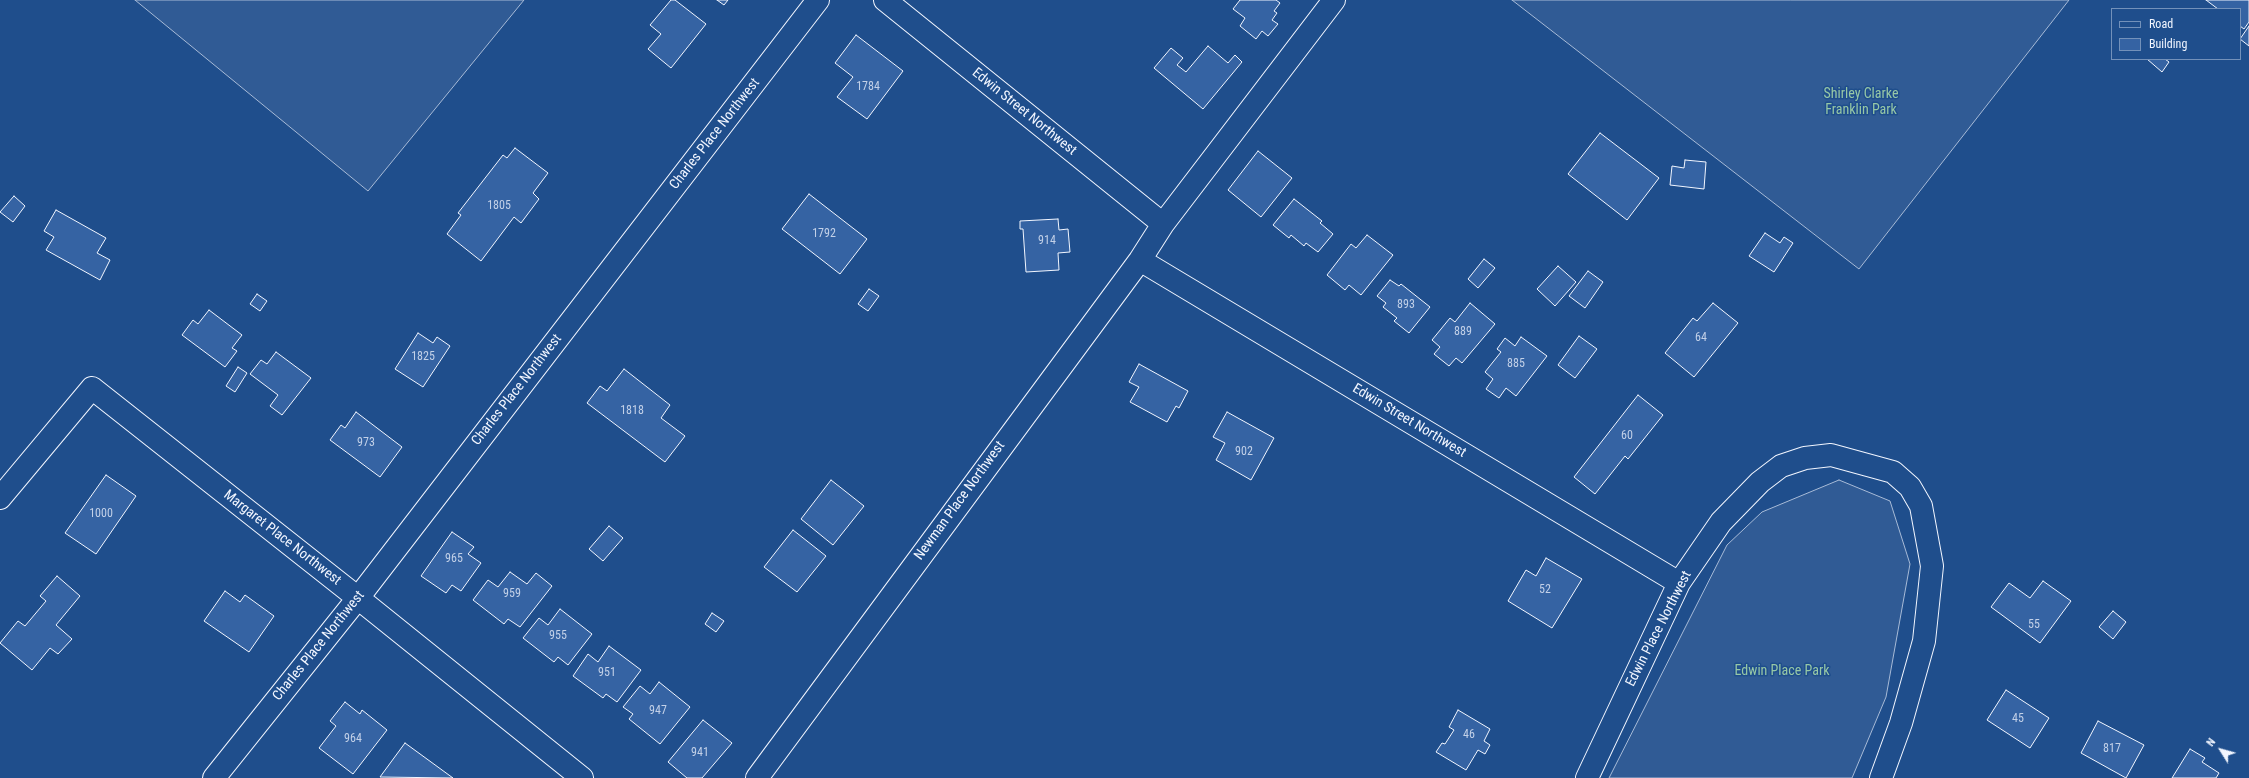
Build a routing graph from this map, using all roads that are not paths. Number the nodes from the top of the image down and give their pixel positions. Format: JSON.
{"nodes":[{"id":1,"x":818,"y":0,"type":"edge"},
{"id":2,"x":885,"y":0,"type":"edge"},
{"id":3,"x":1334,"y":0,"type":"edge"},
{"id":4,"x":1163,"y":224,"type":"junction"},
{"id":5,"x":1140,"y":260,"type":"junction"},
{"id":6,"x":0,"y":498,"type":"edge"},
{"id":7,"x":1679,"y":583,"type":"junction"},
{"id":8,"x":358,"y":598,"type":"junction"},
{"id":9,"x":214,"y":778,"type":"edge"},
{"id":10,"x":582,"y":778,"type":"edge"},
{"id":11,"x":757,"y":778,"type":"edge"},
{"id":12,"x":1587,"y":778,"type":"edge"},
{"id":13,"x":1881,"y":778,"type":"edge"}],
"edges":[{"from":1,"to":8,"type":"street","name":"Charles Place Northwest"},
{"from":2,"to":4,"type":"street","name":"Edwin Street Northwest"},
{"from":3,"to":4,"type":"street","name":"Newman Place Northwest"},
{"from":4,"to":5,"type":"street","name":"Newman Place Northwest"},
{"from":5,"to":7,"type":"street","name":"Edwin Street Northwest"},
{"from":5,"to":11,"type":"street","name":"Newman Place Northwest"},
{"from":6,"to":8,"type":"street","name":"Margaret Place Northwest"},
{"from":7,"to":12,"type":"street","name":"Edwin Place Northwest"},
{"from":7,"to":13,"type":"street","name":"Edwin Place Northwest"},
{"from":8,"to":9,"type":"street","name":"Charles Place Northwest"},
{"from":8,"to":10,"type":"street","name":"Margaret Place Northwest"}]}
